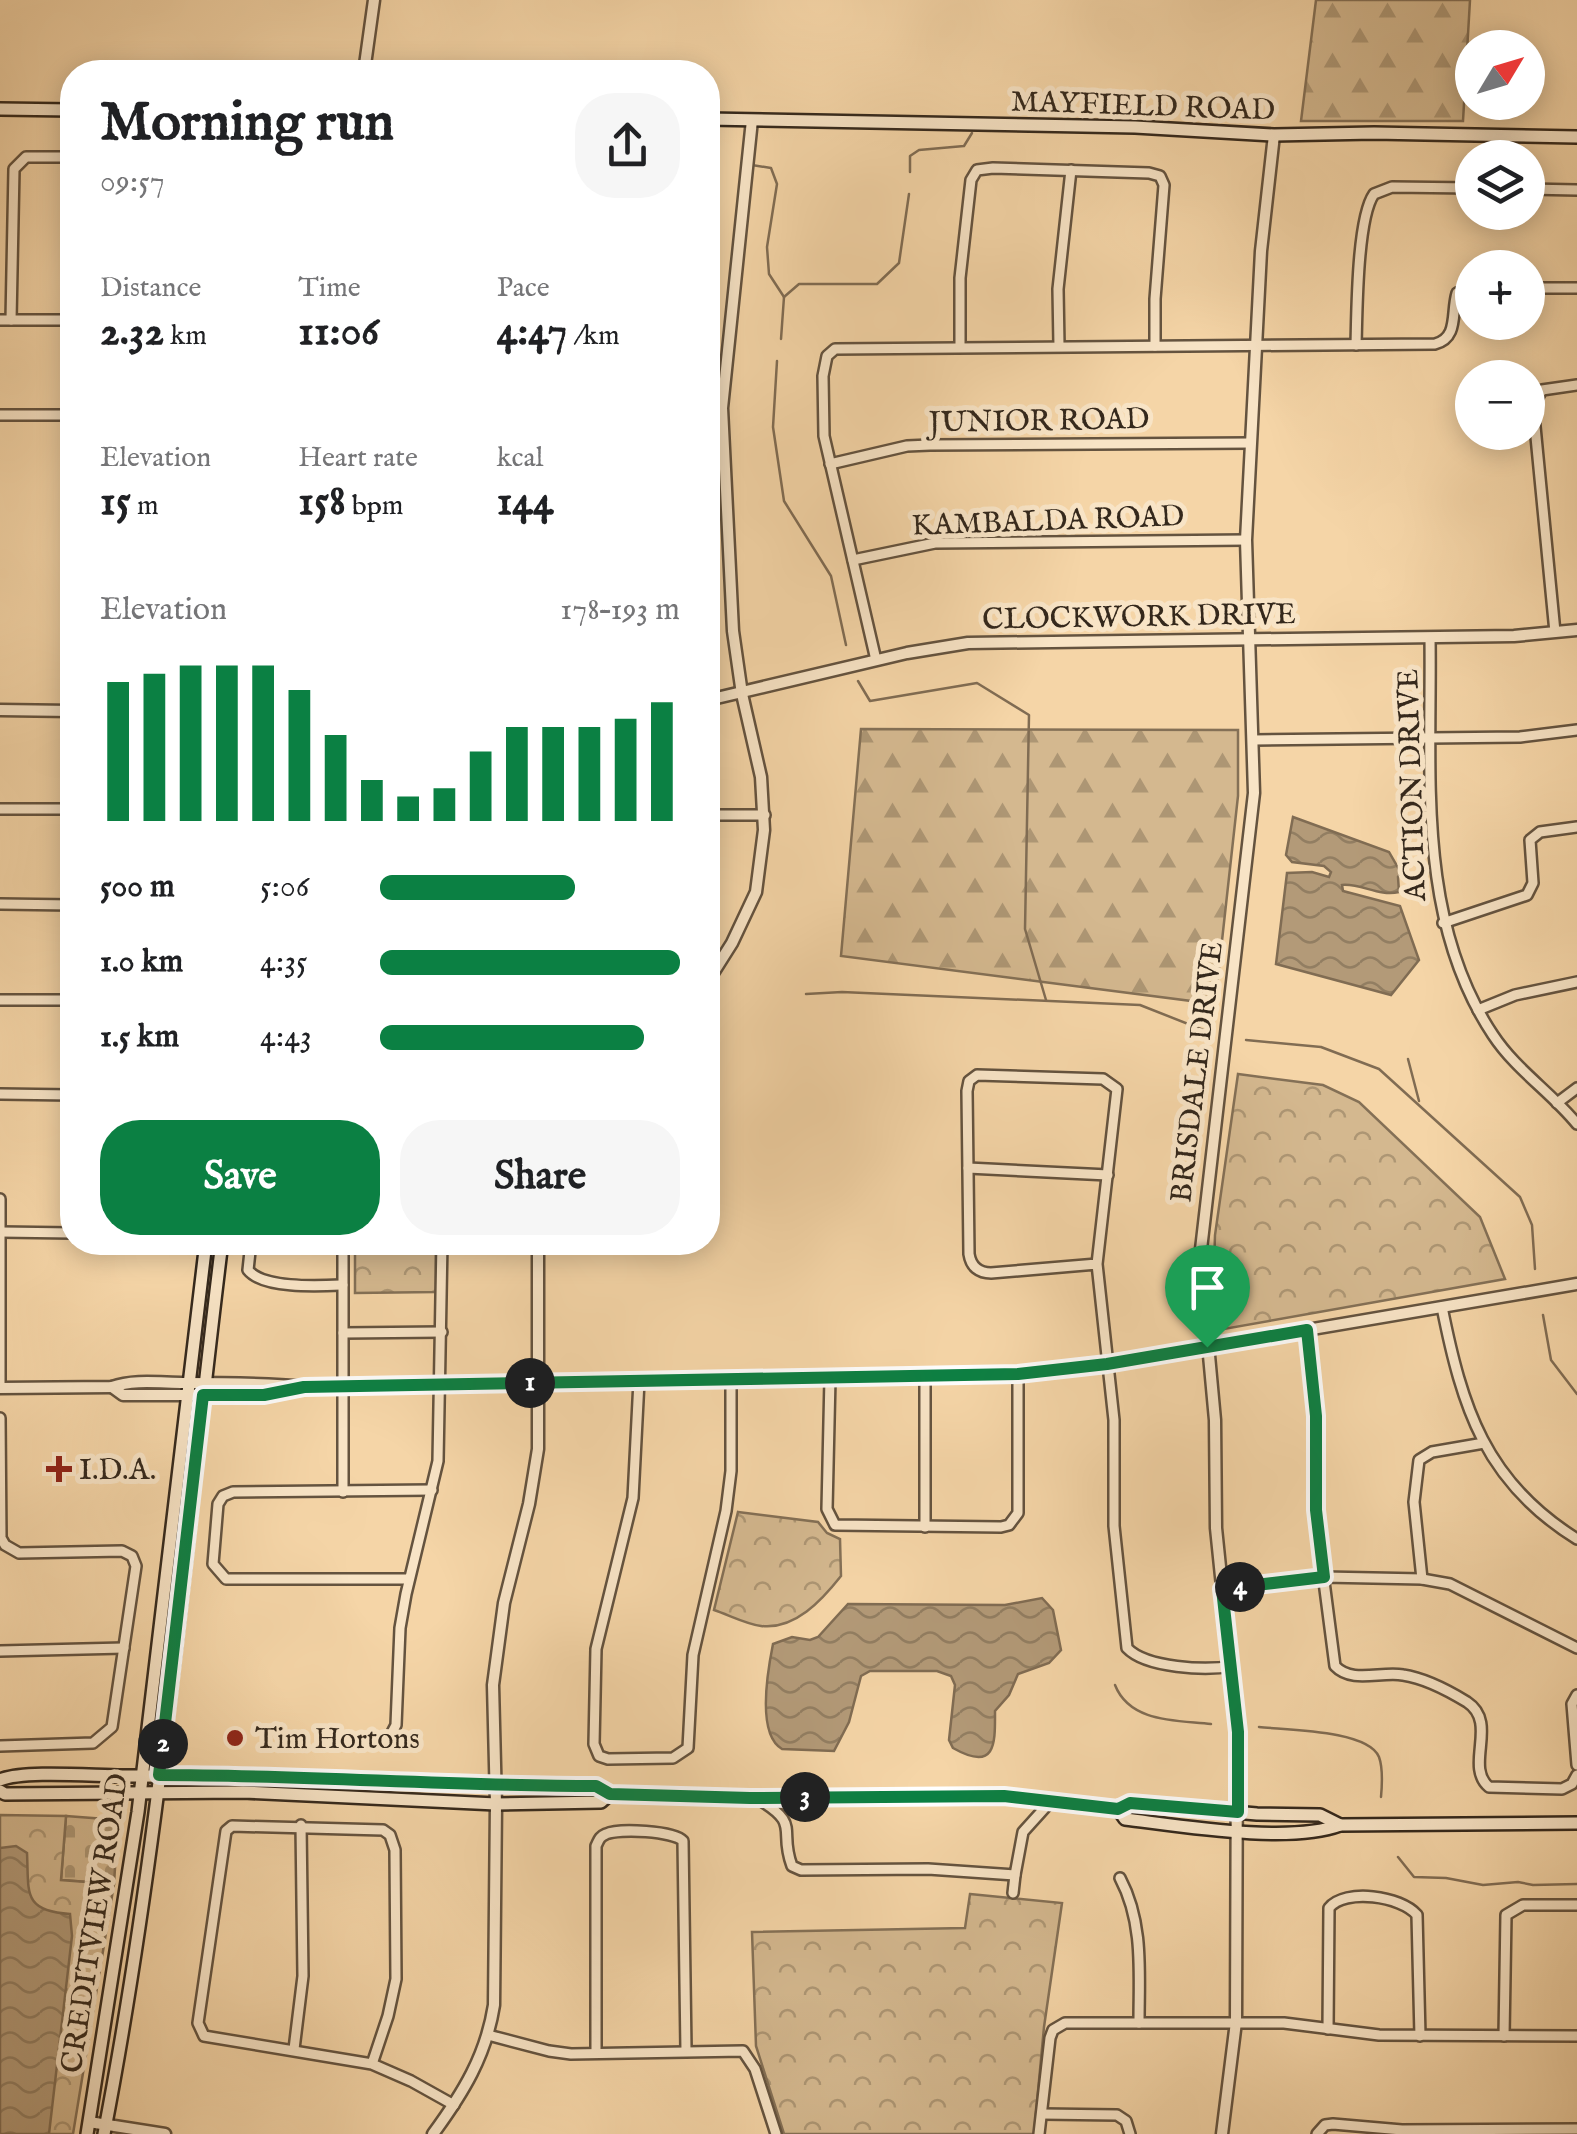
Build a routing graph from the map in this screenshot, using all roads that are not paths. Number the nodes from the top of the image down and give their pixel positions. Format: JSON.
{"nodes":[{"id":1,"x":374,"y":0,"type":"edge"},
{"id":2,"x":366,"y":60,"type":"edge"},
{"id":3,"x":0,"y":109,"type":"edge"},
{"id":4,"x":60,"y":110,"type":"edge"},
{"id":5,"x":720,"y":119,"type":"edge"},
{"id":6,"x":752,"y":120,"type":"junction"},
{"id":7,"x":1274,"y":135,"type":"junction"},
{"id":8,"x":1577,"y":137,"type":"edge"},
{"id":9,"x":60,"y":157,"type":"edge"},
{"id":10,"x":1071,"y":170,"type":"junction"},
{"id":11,"x":1455,"y":188,"type":"edge"},
{"id":12,"x":1545,"y":189,"type":"edge"},
{"id":13,"x":1577,"y":190,"type":"edge"},
{"id":14,"x":1545,"y":288,"type":"edge"},
{"id":15,"x":1577,"y":288,"type":"edge"},
{"id":16,"x":1455,"y":308,"type":"edge"},
{"id":17,"x":6,"y":320,"type":"edge"},
{"id":18,"x":60,"y":320,"type":"edge"},
{"id":19,"x":1256,"y":345,"type":"junction"},
{"id":20,"x":1356,"y":345,"type":"junction"},
{"id":21,"x":1059,"y":346,"type":"junction"},
{"id":22,"x":1155,"y":346,"type":"junction"},
{"id":23,"x":960,"y":347,"type":"junction"},
{"id":24,"x":1577,"y":385,"type":"edge"},
{"id":25,"x":722,"y":408,"type":"joint"},
{"id":26,"x":0,"y":415,"type":"edge"},
{"id":27,"x":60,"y":416,"type":"edge"},
{"id":28,"x":1251,"y":443,"type":"junction"},
{"id":29,"x":830,"y":464,"type":"junction"},
{"id":30,"x":1246,"y":540,"type":"junction"},
{"id":31,"x":853,"y":560,"type":"junction"},
{"id":32,"x":1577,"y":630,"type":"edge"},
{"id":33,"x":1555,"y":632,"type":"junction"},
{"id":34,"x":1430,"y":638,"type":"junction"},
{"id":35,"x":1251,"y":639,"type":"junction"},
{"id":36,"x":876,"y":660,"type":"junction"},
{"id":37,"x":742,"y":694,"type":"junction"},
{"id":38,"x":720,"y":698,"type":"edge"},
{"id":39,"x":0,"y":710,"type":"edge"},
{"id":40,"x":60,"y":711,"type":"edge"},
{"id":41,"x":1577,"y":730,"type":"edge"},
{"id":42,"x":1432,"y":738,"type":"junction"},
{"id":43,"x":1254,"y":740,"type":"junction"},
{"id":44,"x":0,"y":809,"type":"edge"},
{"id":45,"x":60,"y":810,"type":"edge"},
{"id":46,"x":720,"y":815,"type":"edge"},
{"id":47,"x":765,"y":815,"type":"junction"},
{"id":48,"x":1577,"y":827,"type":"edge"},
{"id":49,"x":0,"y":904,"type":"edge"},
{"id":50,"x":60,"y":905,"type":"edge"},
{"id":51,"x":1443,"y":923,"type":"junction"},
{"id":52,"x":720,"y":951,"type":"edge"},
{"id":53,"x":1577,"y":982,"type":"edge"},
{"id":54,"x":0,"y":1000,"type":"edge"},
{"id":55,"x":60,"y":1000,"type":"edge"},
{"id":56,"x":1478,"y":1010,"type":"junction"},
{"id":57,"x":1577,"y":1088,"type":"edge"},
{"id":58,"x":0,"y":1094,"type":"edge"},
{"id":59,"x":60,"y":1095,"type":"edge"},
{"id":60,"x":1556,"y":1103,"type":"junction"},
{"id":61,"x":1577,"y":1124,"type":"edge"},
{"id":62,"x":968,"y":1168,"type":"junction"},
{"id":63,"x":1108,"y":1175,"type":"junction"},
{"id":64,"x":0,"y":1199,"type":"edge"},
{"id":65,"x":1,"y":1232,"type":"edge"},
{"id":66,"x":60,"y":1233,"type":"edge"},
{"id":67,"x":204,"y":1255,"type":"edge"},
{"id":68,"x":220,"y":1255,"type":"edge"},
{"id":69,"x":250,"y":1255,"type":"edge"},
{"id":70,"x":343,"y":1255,"type":"edge"},
{"id":71,"x":442,"y":1255,"type":"edge"},
{"id":72,"x":538,"y":1255,"type":"edge"},
{"id":73,"x":1097,"y":1264,"type":"junction"},
{"id":74,"x":1577,"y":1284,"type":"edge"},
{"id":75,"x":343,"y":1285,"type":"junction"},
{"id":76,"x":1442,"y":1307,"type":"junction"},
{"id":77,"x":0,"y":1325,"type":"edge"},
{"id":78,"x":1307,"y":1330,"type":"junction"},
{"id":79,"x":442,"y":1332,"type":"junction"},
{"id":80,"x":344,"y":1333,"type":"junction"},
{"id":81,"x":1207,"y":1347,"type":"junction"},
{"id":82,"x":1107,"y":1364,"type":"junction"},
{"id":83,"x":1018,"y":1374,"type":"junction"},
{"id":84,"x":925,"y":1376,"type":"junction"},
{"id":85,"x":830,"y":1378,"type":"junction"},
{"id":86,"x":731,"y":1380,"type":"junction"},
{"id":87,"x":638,"y":1381,"type":"junction"},
{"id":88,"x":537,"y":1383,"type":"junction"},
{"id":89,"x":442,"y":1384,"type":"junction"},
{"id":90,"x":0,"y":1386,"type":"edge"},
{"id":91,"x":343,"y":1386,"type":"junction"},
{"id":92,"x":187,"y":1389,"type":"junction"},
{"id":93,"x":204,"y":1389,"type":"junction"},
{"id":94,"x":0,"y":1418,"type":"edge"},
{"id":95,"x":1484,"y":1443,"type":"junction"},
{"id":96,"x":174,"y":1489,"type":"junction"},
{"id":97,"x":432,"y":1490,"type":"junction"},
{"id":98,"x":343,"y":1492,"type":"junction"},
{"id":99,"x":0,"y":1499,"type":"edge"},
{"id":100,"x":189,"y":1514,"type":"junction"},
{"id":101,"x":925,"y":1527,"type":"junction"},
{"id":102,"x":1577,"y":1539,"type":"edge"},
{"id":103,"x":1324,"y":1577,"type":"junction"},
{"id":104,"x":409,"y":1578,"type":"junction"},
{"id":105,"x":1422,"y":1579,"type":"junction"},
{"id":106,"x":1222,"y":1589,"type":"junction"},
{"id":107,"x":124,"y":1648,"type":"junction"},
{"id":108,"x":1577,"y":1648,"type":"edge"},
{"id":109,"x":0,"y":1651,"type":"edge"},
{"id":110,"x":1232,"y":1666,"type":"junction"},
{"id":111,"x":1577,"y":1695,"type":"edge"},
{"id":112,"x":386,"y":1742,"type":"dead end"},
{"id":113,"x":0,"y":1746,"type":"edge"},
{"id":114,"x":1577,"y":1765,"type":"edge"},
{"id":115,"x":1577,"y":1774,"type":"edge"},
{"id":116,"x":159,"y":1775,"type":"junction"},
{"id":117,"x":142,"y":1776,"type":"junction"},
{"id":118,"x":0,"y":1780,"type":"edge"},
{"id":119,"x":495,"y":1786,"type":"junction"},
{"id":120,"x":0,"y":1791,"type":"edge"},
{"id":121,"x":140,"y":1792,"type":"junction"},
{"id":122,"x":157,"y":1792,"type":"junction"},
{"id":123,"x":610,"y":1794,"type":"junction"},
{"id":124,"x":756,"y":1798,"type":"junction"},
{"id":125,"x":1052,"y":1801,"type":"junction"},
{"id":126,"x":496,"y":1804,"type":"junction"},
{"id":127,"x":1118,"y":1809,"type":"junction"},
{"id":128,"x":1238,"y":1812,"type":"junction"},
{"id":129,"x":1577,"y":1823,"type":"edge"},
{"id":130,"x":301,"y":1825,"type":"junction"},
{"id":131,"x":1340,"y":1825,"type":"junction"},
{"id":132,"x":1238,"y":1830,"type":"junction"},
{"id":133,"x":1015,"y":1875,"type":"junction"},
{"id":134,"x":1120,"y":1878,"type":"dead end"},
{"id":135,"x":1013,"y":1892,"type":"dead end"},
{"id":136,"x":1577,"y":1905,"type":"edge"},
{"id":137,"x":1140,"y":2022,"type":"junction"},
{"id":138,"x":1236,"y":2022,"type":"junction"},
{"id":139,"x":1328,"y":2029,"type":"junction"},
{"id":140,"x":488,"y":2035,"type":"junction"},
{"id":141,"x":1420,"y":2036,"type":"junction"},
{"id":142,"x":1504,"y":2036,"type":"junction"},
{"id":143,"x":1577,"y":2036,"type":"edge"},
{"id":144,"x":294,"y":2049,"type":"junction"},
{"id":145,"x":686,"y":2050,"type":"junction"},
{"id":146,"x":596,"y":2053,"type":"junction"},
{"id":147,"x":372,"y":2064,"type":"junction"},
{"id":148,"x":454,"y":2105,"type":"junction"},
{"id":149,"x":1042,"y":2114,"type":"junction"},
{"id":150,"x":88,"y":2128,"type":"edge"},
{"id":151,"x":105,"y":2129,"type":"edge"},
{"id":152,"x":1577,"y":2129,"type":"edge"},
{"id":153,"x":1401,"y":2132,"type":"edge"},
{"id":154,"x":165,"y":2134,"type":"edge"},
{"id":155,"x":433,"y":2134,"type":"edge"},
{"id":156,"x":776,"y":2134,"type":"edge"},
{"id":157,"x":1039,"y":2134,"type":"edge"},
{"id":158,"x":1130,"y":2134,"type":"edge"},
{"id":159,"x":1222,"y":2134,"type":"edge"},
{"id":160,"x":1317,"y":2134,"type":"edge"}],
"edges":[{"from":1,"to":2,"type":"street"},
{"from":3,"to":4,"type":"main road"},
{"from":5,"to":6,"type":"main road","name":"MAYFIELD ROAD"},
{"from":6,"to":7,"type":"main road","name":"MAYFIELD ROAD"},
{"from":6,"to":25,"type":"street"},
{"from":7,"to":8,"type":"main road","name":"MAYFIELD ROAD"},
{"from":7,"to":19,"type":"street","name":"BRISDALE DRIVE"},
{"from":9,"to":17,"type":"street"},
{"from":10,"to":21,"type":"street"},
{"from":10,"to":22,"type":"street"},
{"from":10,"to":23,"type":"street"},
{"from":11,"to":20,"type":"street"},
{"from":12,"to":13,"type":"street"},
{"from":14,"to":15,"type":"street"},
{"from":16,"to":20,"type":"street"},
{"from":17,"to":18,"type":"street"},
{"from":19,"to":20,"type":"street"},
{"from":19,"to":22,"type":"street"},
{"from":19,"to":28,"type":"street","name":"BRISDALE DRIVE"},
{"from":21,"to":22,"type":"street"},
{"from":21,"to":23,"type":"street"},
{"from":23,"to":29,"type":"street"},
{"from":24,"to":33,"type":"street"},
{"from":25,"to":37,"type":"street"},
{"from":26,"to":27,"type":"street"},
{"from":28,"to":29,"type":"street","name":"JUNIOR ROAD"},
{"from":28,"to":30,"type":"street","name":"BRISDALE DRIVE"},
{"from":29,"to":31,"type":"street"},
{"from":30,"to":31,"type":"street","name":"KAMBALDA ROAD"},
{"from":30,"to":35,"type":"street","name":"BRISDALE DRIVE"},
{"from":31,"to":36,"type":"street"},
{"from":32,"to":33,"type":"street","name":"CLOCKWORK DRIVE"},
{"from":33,"to":34,"type":"street","name":"CLOCKWORK DRIVE"},
{"from":34,"to":35,"type":"street","name":"CLOCKWORK DRIVE"},
{"from":34,"to":42,"type":"street","name":"ACTION DRIVE"},
{"from":35,"to":36,"type":"street","name":"CLOCKWORK DRIVE"},
{"from":35,"to":43,"type":"street","name":"BRISDALE DRIVE"},
{"from":36,"to":37,"type":"street","name":"CLOCKWORK DRIVE"},
{"from":37,"to":38,"type":"street","name":"CLOCKWORK DRIVE"},
{"from":37,"to":47,"type":"street"},
{"from":39,"to":40,"type":"street"},
{"from":41,"to":42,"type":"street"},
{"from":42,"to":43,"type":"street"},
{"from":42,"to":51,"type":"street","name":"ACTION DRIVE"},
{"from":43,"to":81,"type":"street","name":"BRISDALE DRIVE"},
{"from":44,"to":45,"type":"street"},
{"from":46,"to":47,"type":"street"},
{"from":47,"to":52,"type":"street"},
{"from":48,"to":51,"type":"street"},
{"from":49,"to":50,"type":"street"},
{"from":51,"to":56,"type":"street","name":"ACTION DRIVE"},
{"from":53,"to":56,"type":"street"},
{"from":54,"to":55,"type":"street"},
{"from":56,"to":60,"type":"street","name":"ACTION DRIVE"},
{"from":57,"to":60,"type":"street"},
{"from":58,"to":59,"type":"street"},
{"from":60,"to":61,"type":"street","name":"ACTION DRIVE"},
{"from":62,"to":63,"type":"street"},
{"from":62,"to":63,"type":"street"},
{"from":62,"to":73,"type":"street"},
{"from":63,"to":73,"type":"street"},
{"from":64,"to":65,"type":"street"},
{"from":65,"to":66,"type":"street"},
{"from":65,"to":77,"type":"street"},
{"from":67,"to":92,"type":"main road","name":"CREDITVIEW ROAD"},
{"from":68,"to":93,"type":"main road","name":"CREDITVIEW ROAD"},
{"from":69,"to":75,"type":"street"},
{"from":70,"to":75,"type":"street"},
{"from":71,"to":79,"type":"street"},
{"from":72,"to":88,"type":"street"},
{"from":73,"to":82,"type":"street"},
{"from":74,"to":76,"type":"street"},
{"from":75,"to":80,"type":"street"},
{"from":76,"to":78,"type":"street"},
{"from":76,"to":95,"type":"street"},
{"from":77,"to":90,"type":"street"},
{"from":78,"to":81,"type":"street"},
{"from":78,"to":103,"type":"street"},
{"from":79,"to":80,"type":"street"},
{"from":79,"to":89,"type":"street"},
{"from":80,"to":91,"type":"street"},
{"from":81,"to":82,"type":"street"},
{"from":81,"to":106,"type":"street","name":"BRISDALE DRIVE"},
{"from":82,"to":83,"type":"street"},
{"from":82,"to":110,"type":"street"},
{"from":83,"to":84,"type":"street"},
{"from":83,"to":101,"type":"street"},
{"from":84,"to":85,"type":"street"},
{"from":84,"to":101,"type":"street"},
{"from":85,"to":86,"type":"street"},
{"from":85,"to":101,"type":"street"},
{"from":86,"to":87,"type":"street"},
{"from":86,"to":87,"type":"street"},
{"from":87,"to":88,"type":"street"},
{"from":88,"to":89,"type":"street"},
{"from":88,"to":119,"type":"street"},
{"from":89,"to":91,"type":"street"},
{"from":89,"to":97,"type":"street"},
{"from":90,"to":92,"type":"street"},
{"from":91,"to":93,"type":"street"},
{"from":91,"to":98,"type":"street"},
{"from":92,"to":93,"type":"street"},
{"from":92,"to":96,"type":"main road","name":"CREDITVIEW ROAD"},
{"from":93,"to":100,"type":"main road","name":"CREDITVIEW ROAD"},
{"from":94,"to":99,"type":"street"},
{"from":95,"to":102,"type":"street"},
{"from":95,"to":105,"type":"street"},
{"from":96,"to":100,"type":"main road"},
{"from":96,"to":117,"type":"main road","name":"CREDITVIEW ROAD"},
{"from":97,"to":98,"type":"street"},
{"from":97,"to":104,"type":"street"},
{"from":98,"to":104,"type":"street"},
{"from":99,"to":107,"type":"street"},
{"from":100,"to":116,"type":"main road","name":"CREDITVIEW ROAD"},
{"from":103,"to":105,"type":"street"},
{"from":103,"to":106,"type":"street"},
{"from":103,"to":115,"type":"street"},
{"from":104,"to":112,"type":"street"},
{"from":105,"to":108,"type":"street"},
{"from":106,"to":110,"type":"street","name":"BRISDALE DRIVE"},
{"from":107,"to":109,"type":"street"},
{"from":107,"to":113,"type":"street"},
{"from":110,"to":128,"type":"street","name":"BRISDALE DRIVE"},
{"from":111,"to":114,"type":"street"},
{"from":116,"to":117,"type":"main road"},
{"from":116,"to":119,"type":"main road"},
{"from":116,"to":122,"type":"main road","name":"CREDITVIEW ROAD"},
{"from":117,"to":118,"type":"main road"},
{"from":117,"to":121,"type":"main road","name":"CREDITVIEW ROAD"},
{"from":119,"to":123,"type":"main road"},
{"from":119,"to":126,"type":"street"},
{"from":120,"to":121,"type":"main road"},
{"from":121,"to":122,"type":"main road"},
{"from":121,"to":150,"type":"main road","name":"CREDITVIEW ROAD"},
{"from":122,"to":126,"type":"main road"},
{"from":122,"to":151,"type":"main road","name":"CREDITVIEW ROAD"},
{"from":123,"to":124,"type":"main road"},
{"from":123,"to":126,"type":"main road"},
{"from":124,"to":125,"type":"main road"},
{"from":124,"to":133,"type":"street"},
{"from":125,"to":127,"type":"main road"},
{"from":125,"to":133,"type":"street"},
{"from":126,"to":140,"type":"street"},
{"from":127,"to":128,"type":"main road"},
{"from":127,"to":132,"type":"main road"},
{"from":128,"to":131,"type":"main road"},
{"from":128,"to":132,"type":"street","name":"BRISDALE DRIVE"},
{"from":129,"to":131,"type":"main road"},
{"from":130,"to":144,"type":"street"},
{"from":130,"to":144,"type":"street"},
{"from":130,"to":147,"type":"street"},
{"from":131,"to":132,"type":"main road"},
{"from":132,"to":138,"type":"street","name":"BRISDALE DRIVE"},
{"from":133,"to":135,"type":"street"},
{"from":134,"to":137,"type":"street"},
{"from":136,"to":142,"type":"street"},
{"from":137,"to":138,"type":"street"},
{"from":137,"to":149,"type":"street"},
{"from":138,"to":139,"type":"street"},
{"from":138,"to":159,"type":"street","name":"BRISDALE DRIVE"},
{"from":139,"to":141,"type":"street"},
{"from":139,"to":141,"type":"street"},
{"from":140,"to":146,"type":"street"},
{"from":140,"to":148,"type":"street"},
{"from":141,"to":142,"type":"street"},
{"from":142,"to":143,"type":"street"},
{"from":144,"to":147,"type":"street"},
{"from":145,"to":146,"type":"street"},
{"from":145,"to":146,"type":"street"},
{"from":145,"to":156,"type":"street"},
{"from":147,"to":148,"type":"street"},
{"from":148,"to":155,"type":"street"},
{"from":149,"to":157,"type":"street"},
{"from":149,"to":158,"type":"street"},
{"from":150,"to":151,"type":"street"},
{"from":151,"to":154,"type":"street"},
{"from":152,"to":153,"type":"street"},
{"from":153,"to":160,"type":"street"}]}
